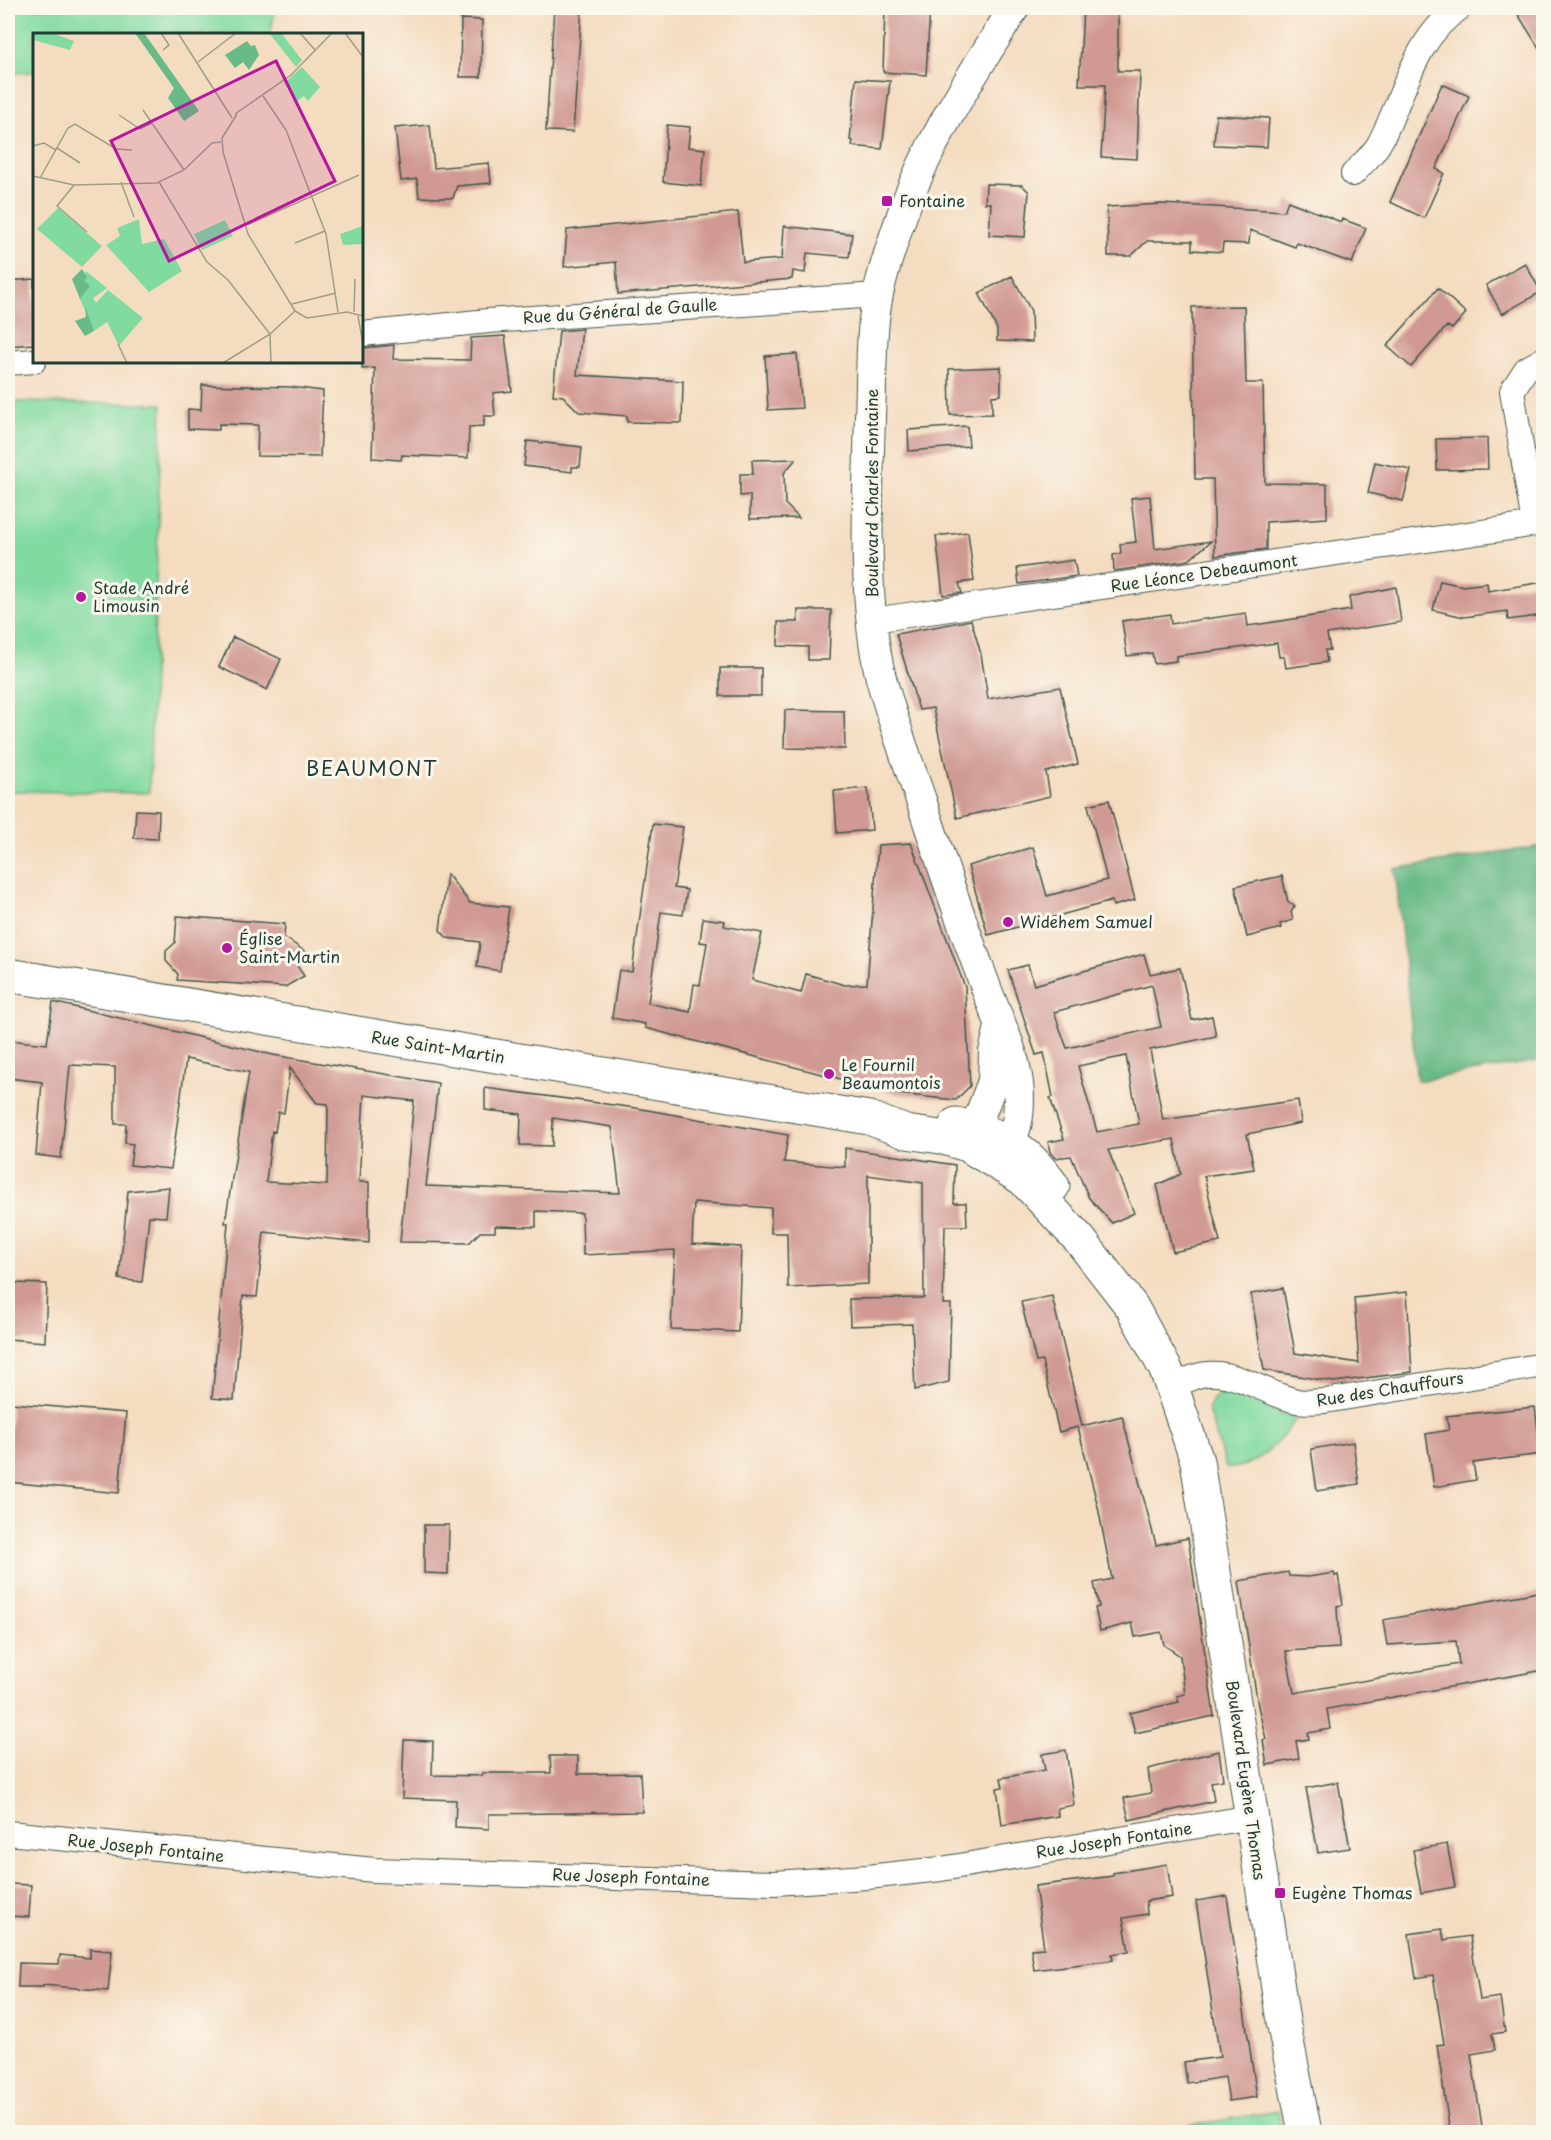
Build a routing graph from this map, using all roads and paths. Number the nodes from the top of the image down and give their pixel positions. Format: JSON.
{"nodes":[{"id":1,"x":1014,"y":8,"type":"edge"},
{"id":2,"x":1460,"y":8,"type":"edge"},
{"id":3,"x":1353,"y":174,"type":"dead end"},
{"id":4,"x":878,"y":295,"type":"junction"},
{"id":5,"x":363,"y":333,"type":"edge"},
{"id":6,"x":1544,"y":359,"type":"edge"},
{"id":7,"x":33,"y":361,"type":"edge"},
{"id":8,"x":8,"y":363,"type":"edge"},
{"id":9,"x":1539,"y":524,"type":"edge"},
{"id":10,"x":873,"y":620,"type":"junction"},
{"id":11,"x":8,"y":975,"type":"edge"},
{"id":12,"x":868,"y":1118,"type":"junction"},
{"id":13,"x":997,"y":1150,"type":"junction"},
{"id":14,"x":1544,"y":1365,"type":"edge"},
{"id":15,"x":1179,"y":1384,"type":"junction"},
{"id":16,"x":1252,"y":1817,"type":"junction"},
{"id":17,"x":8,"y":1833,"type":"edge"},
{"id":18,"x":1305,"y":2133,"type":"edge"}],
"edges":[{"from":1,"to":4,"type":"street","name":"Boulevard Charles Fontaine"},
{"from":2,"to":3,"type":"street"},
{"from":4,"to":5,"type":"street","name":"Rue du Général de Gaulle"},
{"from":4,"to":10,"type":"street","name":"Boulevard Charles Fontaine"},
{"from":6,"to":9,"type":"street","name":"Rue Léonce Debeaumont"},
{"from":7,"to":8,"type":"street"},
{"from":9,"to":10,"type":"street","name":"Rue Léonce Debeaumont"},
{"from":10,"to":13,"type":"street","name":"Boulevard Charles Fontaine"},
{"from":11,"to":12,"type":"main road","name":"Rue Saint-Martin"},
{"from":12,"to":13,"type":"main road","name":"Rue Saint-Martin"},
{"from":12,"to":13,"type":"main road","name":"Rue Saint-Martin"},
{"from":13,"to":15,"type":"main road","name":"Boulevard Eugène Thomas"},
{"from":14,"to":15,"type":"street","name":"Rue des Chauffours"},
{"from":15,"to":16,"type":"main road","name":"Boulevard Eugène Thomas"},
{"from":16,"to":17,"type":"street","name":"Rue Joseph Fontaine"},
{"from":16,"to":18,"type":"main road","name":"Boulevard Eugène Thomas"}]}
